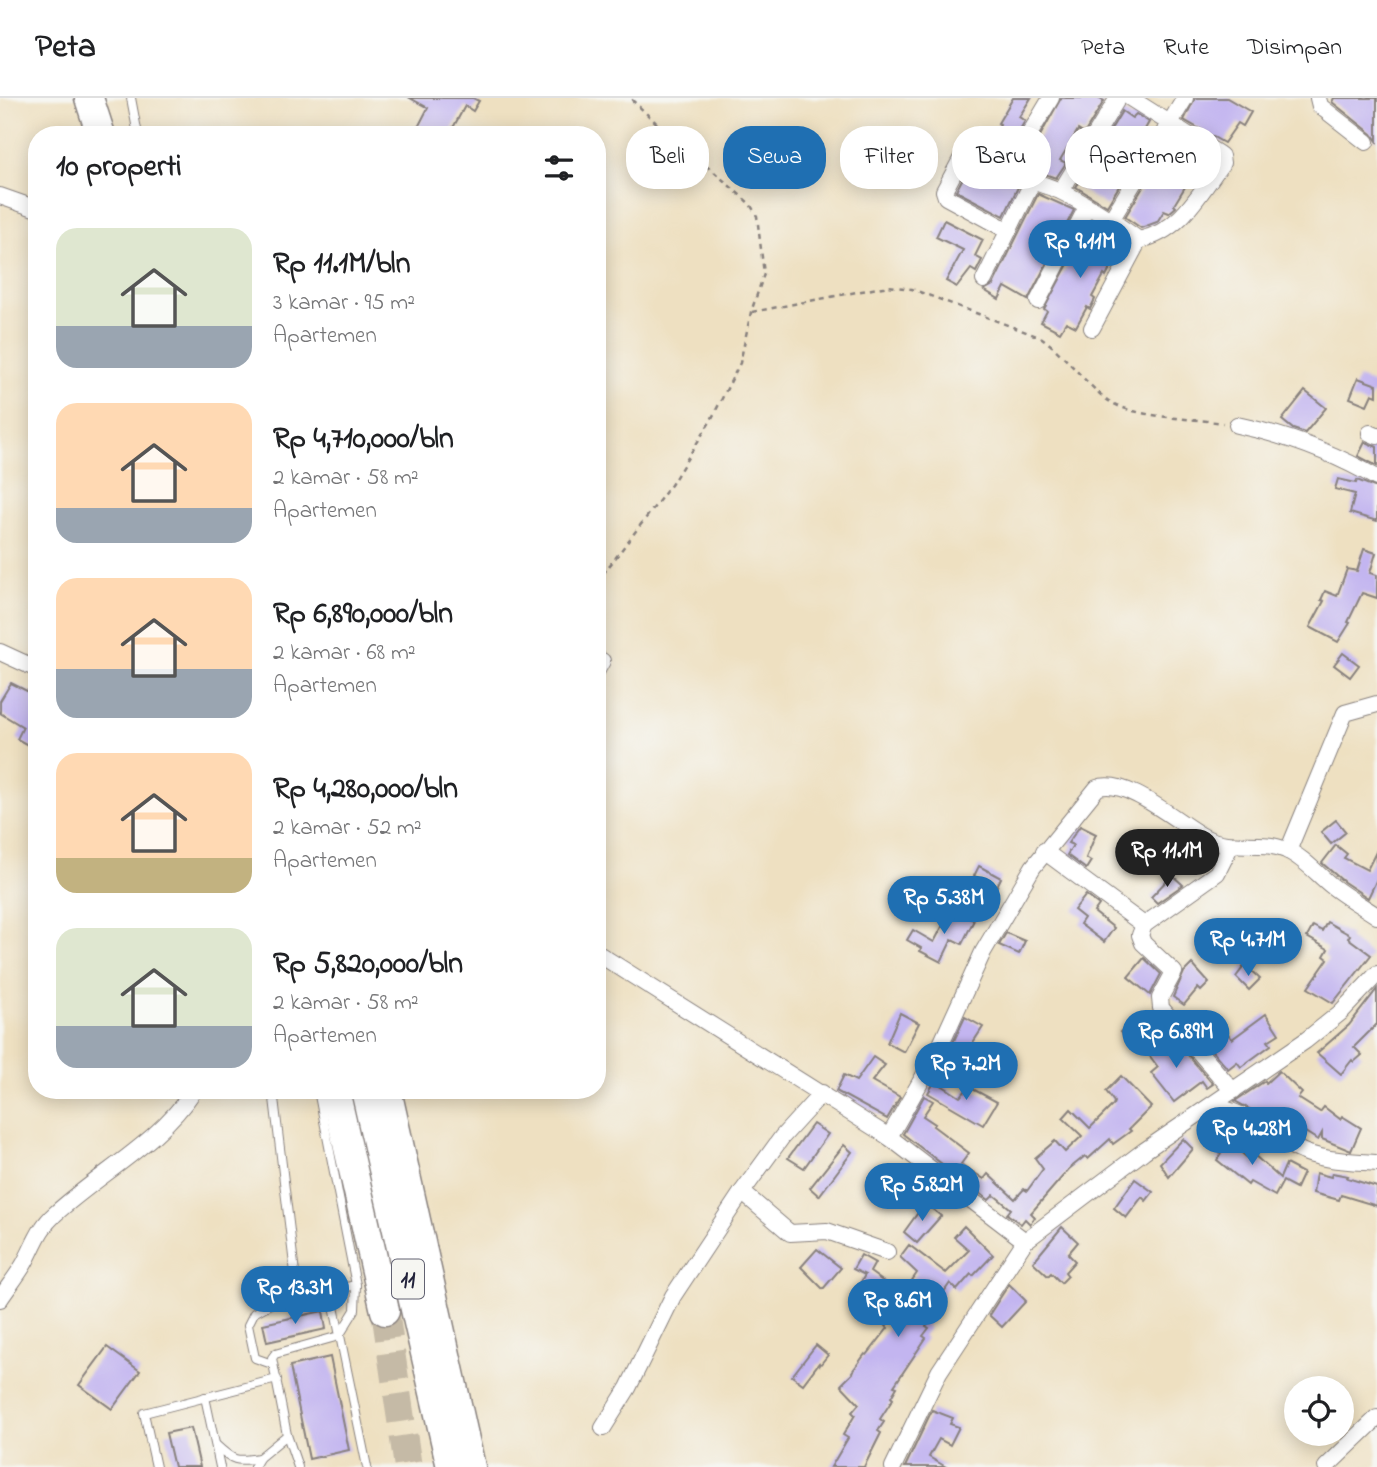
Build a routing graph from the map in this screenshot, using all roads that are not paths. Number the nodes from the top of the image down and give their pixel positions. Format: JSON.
{"nodes":[{"id":1,"x":89,"y":98,"type":"edge"},
{"id":2,"x":110,"y":98,"type":"edge"},
{"id":3,"x":131,"y":98,"type":"edge"},
{"id":4,"x":1051,"y":98,"type":"edge"},
{"id":5,"x":1129,"y":98,"type":"edge"},
{"id":6,"x":1185,"y":98,"type":"edge"},
{"id":7,"x":1318,"y":98,"type":"edge"},
{"id":8,"x":1170,"y":122,"type":"junction"},
{"id":9,"x":98,"y":126,"type":"edge"},
{"id":10,"x":118,"y":126,"type":"edge"},
{"id":11,"x":136,"y":126,"type":"edge"},
{"id":12,"x":1034,"y":126,"type":"edge"},
{"id":13,"x":1366,"y":142,"type":"dead end"},
{"id":14,"x":952,"y":176,"type":"edge"},
{"id":15,"x":1051,"y":187,"type":"edge"},
{"id":16,"x":1029,"y":189,"type":"edge"},
{"id":17,"x":1061,"y":191,"type":"junction"},
{"id":18,"x":0,"y":196,"type":"edge"},
{"id":19,"x":28,"y":206,"type":"edge"},
{"id":20,"x":1087,"y":207,"type":"junction"},
{"id":21,"x":1111,"y":220,"type":"junction"},
{"id":22,"x":1007,"y":230,"type":"junction"},
{"id":23,"x":1139,"y":240,"type":"junction"},
{"id":24,"x":984,"y":280,"type":"dead end"},
{"id":25,"x":1038,"y":301,"type":"dead end"},
{"id":26,"x":1092,"y":328,"type":"dead end"},
{"id":27,"x":1237,"y":425,"type":"road end"},
{"id":28,"x":1377,"y":478,"type":"edge"},
{"id":29,"x":0,"y":652,"type":"edge"},
{"id":30,"x":28,"y":665,"type":"edge"},
{"id":31,"x":1377,"y":704,"type":"edge"},
{"id":32,"x":1231,"y":845,"type":"junction"},
{"id":33,"x":1288,"y":850,"type":"junction"},
{"id":34,"x":1044,"y":851,"type":"junction"},
{"id":35,"x":1377,"y":916,"type":"edge"},
{"id":36,"x":1144,"y":925,"type":"junction"},
{"id":37,"x":606,"y":959,"type":"edge"},
{"id":38,"x":1377,"y":974,"type":"edge"},
{"id":39,"x":1233,"y":1091,"type":"junction"},
{"id":40,"x":822,"y":1093,"type":"junction"},
{"id":41,"x":188,"y":1099,"type":"edge"},
{"id":42,"x":274,"y":1099,"type":"edge"},
{"id":43,"x":319,"y":1099,"type":"edge"},
{"id":44,"x":337,"y":1099,"type":"edge"},
{"id":45,"x":367,"y":1099,"type":"edge"},
{"id":46,"x":389,"y":1099,"type":"edge"},
{"id":47,"x":1210,"y":1106,"type":"junction"},
{"id":48,"x":889,"y":1137,"type":"junction"},
{"id":49,"x":1377,"y":1163,"type":"edge"},
{"id":50,"x":742,"y":1192,"type":"junction"},
{"id":51,"x":1025,"y":1241,"type":"junction"},
{"id":52,"x":887,"y":1252,"type":"dead end"},
{"id":53,"x":356,"y":1285,"type":"junction"},
{"id":54,"x":331,"y":1292,"type":"junction"},
{"id":55,"x":298,"y":1298,"type":"junction"},
{"id":56,"x":0,"y":1299,"type":"edge"},
{"id":57,"x":385,"y":1311,"type":"tunnel mouth"},
{"id":58,"x":339,"y":1336,"type":"junction"},
{"id":59,"x":272,"y":1364,"type":"junction"},
{"id":60,"x":277,"y":1379,"type":"junction"},
{"id":61,"x":205,"y":1396,"type":"junction"},
{"id":62,"x":1377,"y":1418,"type":"edge"},
{"id":63,"x":603,"y":1428,"type":"dead end"},
{"id":64,"x":287,"y":1435,"type":"junction"},
{"id":65,"x":216,"y":1446,"type":"junction"},
{"id":66,"x":259,"y":1458,"type":"junction"},
{"id":67,"x":364,"y":1466,"type":"edge"},
{"id":68,"x":156,"y":1467,"type":"edge"},
{"id":69,"x":220,"y":1467,"type":"edge"},
{"id":70,"x":254,"y":1467,"type":"edge"},
{"id":71,"x":298,"y":1467,"type":"edge"},
{"id":72,"x":451,"y":1467,"type":"edge"},
{"id":73,"x":471,"y":1467,"type":"edge"},
{"id":74,"x":893,"y":1467,"type":"edge"},
{"id":75,"x":1326,"y":1467,"type":"edge"}],
"edges":[{"from":1,"to":9,"type":"highway"},
{"from":2,"to":10,"type":"highway"},
{"from":3,"to":11,"type":"lane"},
{"from":4,"to":12,"type":"street"},
{"from":5,"to":8,"type":"street"},
{"from":5,"to":17,"type":"street"},
{"from":6,"to":8,"type":"street"},
{"from":7,"to":13,"type":"street"},
{"from":8,"to":21,"type":"street"},
{"from":8,"to":23,"type":"street"},
{"from":14,"to":22,"type":"street"},
{"from":15,"to":17,"type":"street"},
{"from":16,"to":22,"type":"street"},
{"from":17,"to":20,"type":"street"},
{"from":18,"to":19,"type":"street"},
{"from":20,"to":21,"type":"street"},
{"from":20,"to":25,"type":"street"},
{"from":21,"to":23,"type":"street"},
{"from":22,"to":24,"type":"street"},
{"from":23,"to":26,"type":"street"},
{"from":27,"to":28,"type":"street"},
{"from":29,"to":30,"type":"street"},
{"from":31,"to":33,"type":"street"},
{"from":32,"to":33,"type":"street"},
{"from":32,"to":34,"type":"street"},
{"from":32,"to":36,"type":"street"},
{"from":33,"to":35,"type":"street"},
{"from":34,"to":36,"type":"street"},
{"from":34,"to":48,"type":"street"},
{"from":36,"to":39,"type":"street"},
{"from":37,"to":40,"type":"street"},
{"from":38,"to":39,"type":"street"},
{"from":39,"to":47,"type":"street"},
{"from":40,"to":48,"type":"street"},
{"from":40,"to":50,"type":"street"},
{"from":41,"to":56,"type":"street"},
{"from":42,"to":55,"type":"lane"},
{"from":43,"to":53,"type":"lane"},
{"from":44,"to":57,"type":"highway"},
{"from":45,"to":72,"type":"highway","number":"11"},
{"from":46,"to":73,"type":"highway","number":"11"},
{"from":47,"to":49,"type":"street"},
{"from":47,"to":51,"type":"street"},
{"from":48,"to":51,"type":"street"},
{"from":50,"to":52,"type":"street"},
{"from":50,"to":63,"type":"street"},
{"from":51,"to":74,"type":"street"},
{"from":53,"to":54,"type":"lane"},
{"from":53,"to":58,"type":"lane"},
{"from":54,"to":55,"type":"lane"},
{"from":54,"to":58,"type":"lane"},
{"from":55,"to":59,"type":"lane"},
{"from":58,"to":59,"type":"lane"},
{"from":58,"to":67,"type":"lane"},
{"from":59,"to":60,"type":"lane"},
{"from":60,"to":61,"type":"lane"},
{"from":60,"to":64,"type":"lane"},
{"from":61,"to":65,"type":"lane"},
{"from":61,"to":68,"type":"lane"},
{"from":62,"to":75,"type":"street"},
{"from":64,"to":66,"type":"lane"},
{"from":64,"to":71,"type":"lane"},
{"from":65,"to":66,"type":"lane"},
{"from":65,"to":69,"type":"lane"},
{"from":66,"to":70,"type":"lane"}]}
